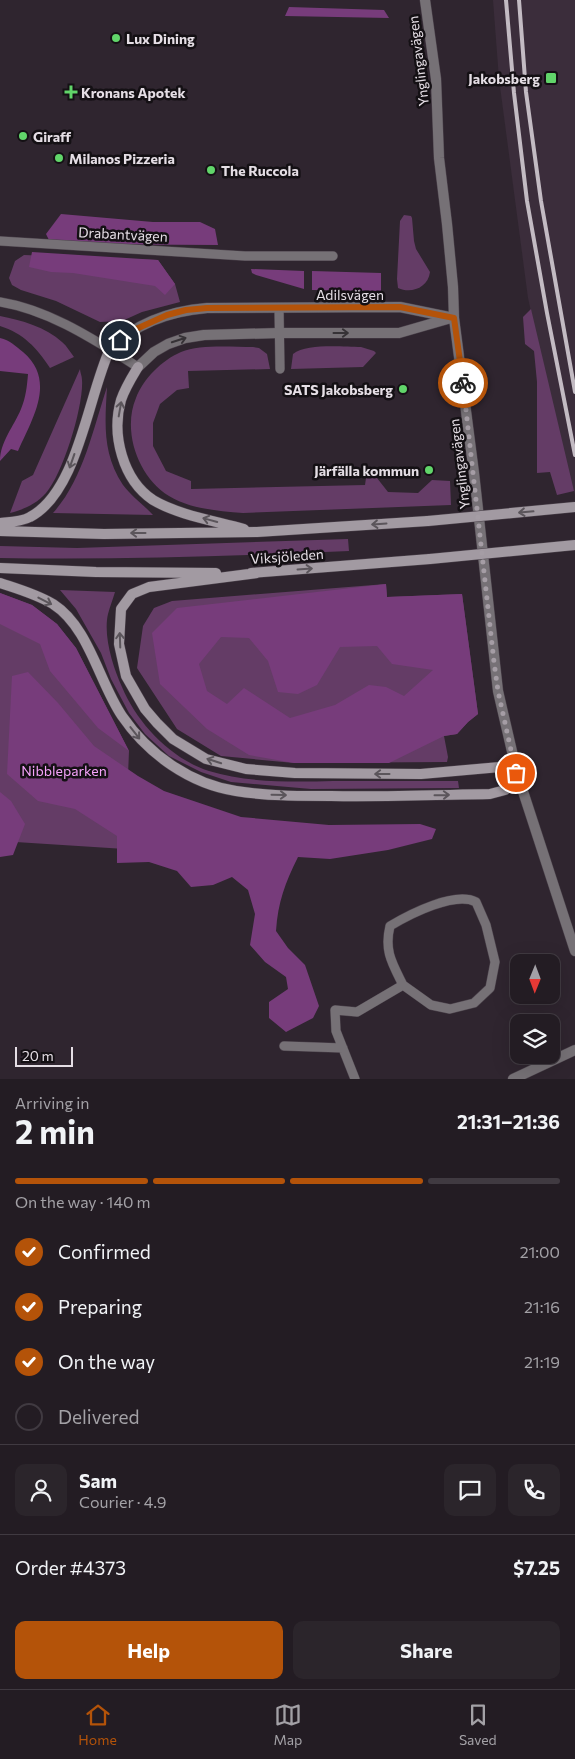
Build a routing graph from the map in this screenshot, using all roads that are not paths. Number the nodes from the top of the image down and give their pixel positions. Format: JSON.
{"nodes":[{"id":1,"x":425,"y":0,"type":"edge"},
{"id":2,"x":0,"y":241,"type":"edge"},
{"id":3,"x":333,"y":256,"type":"dead end"},
{"id":4,"x":0,"y":302,"type":"edge"},
{"id":5,"x":279,"y":308,"type":"junction"},
{"id":6,"x":454,"y":318,"type":"junction"},
{"id":7,"x":280,"y":333,"type":"junction"},
{"id":8,"x":110,"y":349,"type":"junction"},
{"id":9,"x":138,"y":367,"type":"junction"},
{"id":10,"x":280,"y":369,"type":"dead end"},
{"id":11,"x":575,"y":507,"type":"edge"},
{"id":12,"x":0,"y":523,"type":"edge"},
{"id":13,"x":0,"y":531,"type":"edge"},
{"id":14,"x":257,"y":532,"type":"junction"},
{"id":15,"x":575,"y":545,"type":"edge"},
{"id":16,"x":0,"y":568,"type":"edge"},
{"id":17,"x":256,"y":573,"type":"junction"},
{"id":18,"x":0,"y":583,"type":"edge"},
{"id":19,"x":516,"y":773,"type":"junction"},
{"id":20,"x":575,"y":951,"type":"edge"},
{"id":21,"x":403,"y":985,"type":"junction"},
{"id":22,"x":284,"y":1046,"type":"dead end"},
{"id":23,"x":343,"y":1048,"type":"junction"},
{"id":24,"x":575,"y":1050,"type":"edge"},
{"id":25,"x":355,"y":1079,"type":"edge"},
{"id":26,"x":513,"y":1079,"type":"edge"}],
"edges":[{"from":1,"to":6,"type":"street","name":"Ynglingavägen"},
{"from":2,"to":3,"type":"lane","name":"Drabantvägen"},
{"from":4,"to":8,"type":"lane"},
{"from":5,"to":6,"type":"street","name":"Adilsvägen"},
{"from":5,"to":7,"type":"lane"},
{"from":5,"to":8,"type":"street","name":"Adilsvägen"},
{"from":7,"to":6,"type":"street","one_way":true},
{"from":6,"to":19,"type":"street","name":"Ynglingavägen"},
{"from":9,"to":7,"type":"street","one_way":true},
{"from":7,"to":10,"type":"lane"},
{"from":8,"to":9,"type":"lane"},
{"from":8,"to":12,"type":"main road","one_way":true},
{"from":14,"to":9,"type":"main road","one_way":true},
{"from":11,"to":14,"type":"main road","name":"Viksjöleden","one_way":true,"bridge":true},
{"from":14,"to":13,"type":"main road","name":"Viksjöleden","one_way":true},
{"from":17,"to":15,"type":"main road","name":"Viksjöleden","one_way":true,"bridge":true},
{"from":16,"to":17,"type":"main road","name":"Viksjöleden"},
{"from":19,"to":17,"type":"main road","one_way":true},
{"from":18,"to":19,"type":"main road","one_way":true},
{"from":19,"to":20,"type":"street","name":"Ynglingavägen"},
{"from":21,"to":21,"type":"lane"},
{"from":21,"to":23,"type":"lane"},
{"from":22,"to":23,"type":"lane"},
{"from":23,"to":25,"type":"lane"},
{"from":24,"to":26,"type":"street"}]}
